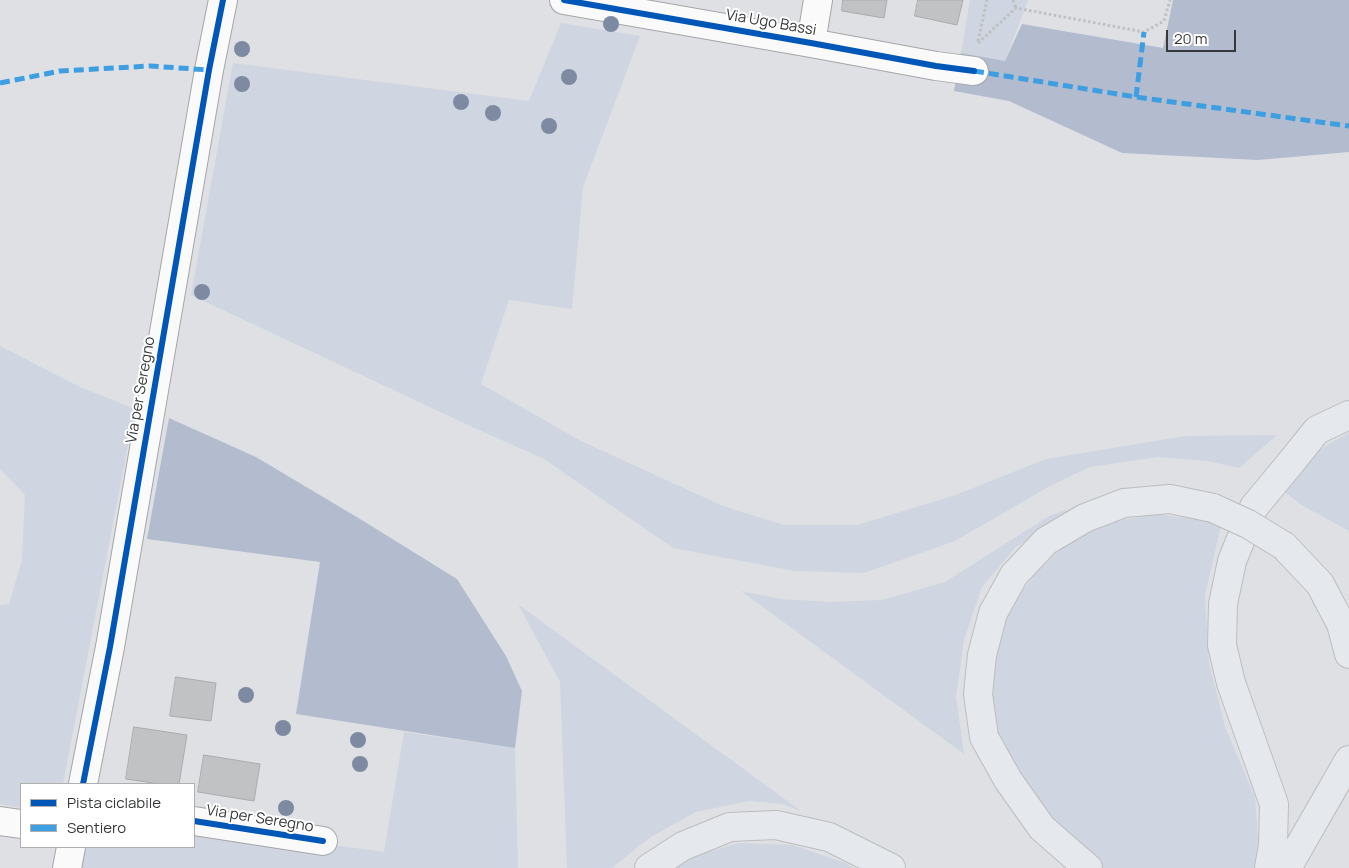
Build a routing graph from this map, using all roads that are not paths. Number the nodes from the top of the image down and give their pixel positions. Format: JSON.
{"nodes":[{"id":1,"x":223,"y":0,"type":"edge"},
{"id":2,"x":564,"y":0,"type":"edge"},
{"id":3,"x":818,"y":0,"type":"edge"},
{"id":4,"x":657,"y":8,"type":"edge"},
{"id":5,"x":811,"y":43,"type":"junction"},
{"id":6,"x":974,"y":71,"type":"dead end"},
{"id":7,"x":1349,"y":415,"type":"edge"},
{"id":8,"x":1349,"y":654,"type":"edge"},
{"id":9,"x":1349,"y":736,"type":"edge"},
{"id":10,"x":1346,"y":765,"type":"edge"},
{"id":11,"x":83,"y":783,"type":"edge"},
{"id":12,"x":0,"y":821,"type":"edge"},
{"id":13,"x":195,"y":821,"type":"edge"},
{"id":14,"x":20,"y":824,"type":"edge"},
{"id":15,"x":323,"y":841,"type":"dead end"},
{"id":16,"x":70,"y":848,"type":"edge"},
{"id":17,"x":67,"y":868,"type":"edge"},
{"id":18,"x":649,"y":868,"type":"edge"},
{"id":19,"x":891,"y":868,"type":"edge"},
{"id":20,"x":1088,"y":868,"type":"edge"},
{"id":21,"x":1269,"y":868,"type":"edge"},
{"id":22,"x":1288,"y":868,"type":"edge"}],
"edges":[{"from":1,"to":11,"type":"street","name":"Via per Seregno"},
{"from":2,"to":4,"type":"street","name":"Via Ugo Bassi"},
{"from":3,"to":5,"type":"street"},
{"from":4,"to":5,"type":"street","name":"Via Ugo Bassi"},
{"from":5,"to":6,"type":"street","name":"Via Ugo Bassi"},
{"from":7,"to":21,"type":"highway"},
{"from":8,"to":20,"type":"highway","bridge":true},
{"from":9,"to":10,"type":"highway"},
{"from":10,"to":22,"type":"highway"},
{"from":12,"to":14,"type":"street"},
{"from":13,"to":15,"type":"street","name":"Via per Seregno"},
{"from":16,"to":17,"type":"street"},
{"from":18,"to":19,"type":"highway"}]}
